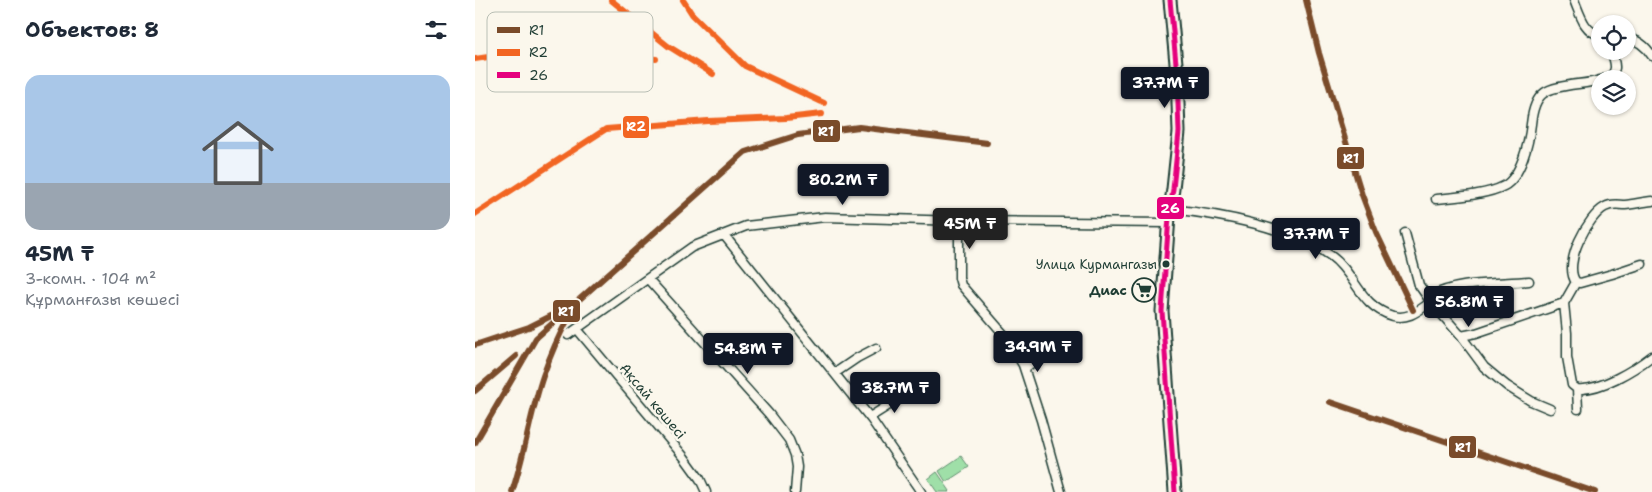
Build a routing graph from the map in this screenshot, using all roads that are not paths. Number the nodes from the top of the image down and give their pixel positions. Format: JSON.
{"nodes":[{"id":1,"x":1170,"y":0,"type":"edge"},
{"id":2,"x":1575,"y":0,"type":"edge"},
{"id":3,"x":1591,"y":31,"type":"edge"},
{"id":4,"x":1636,"y":40,"type":"edge"},
{"id":5,"x":1652,"y":56,"type":"edge"},
{"id":6,"x":1591,"y":82,"type":"edge"},
{"id":7,"x":1436,"y":199,"type":"dead end"},
{"id":8,"x":1652,"y":200,"type":"edge"},
{"id":9,"x":1169,"y":216,"type":"junction"},
{"id":10,"x":959,"y":222,"type":"junction"},
{"id":11,"x":1405,"y":233,"type":"dead end"},
{"id":12,"x":724,"y":235,"type":"junction"},
{"id":13,"x":1642,"y":264,"type":"dead end"},
{"id":14,"x":648,"y":280,"type":"junction"},
{"id":15,"x":1529,"y":281,"type":"dead end"},
{"id":16,"x":1575,"y":282,"type":"junction"},
{"id":17,"x":1430,"y":300,"type":"junction"},
{"id":18,"x":1564,"y":303,"type":"junction"},
{"id":19,"x":577,"y":329,"type":"junction"},
{"id":20,"x":568,"y":335,"type":"dead end"},
{"id":21,"x":1461,"y":336,"type":"junction"},
{"id":22,"x":876,"y":348,"type":"dead end"},
{"id":23,"x":1051,"y":355,"type":"dead end"},
{"id":24,"x":1652,"y":356,"type":"edge"},
{"id":25,"x":1025,"y":368,"type":"junction"},
{"id":26,"x":835,"y":373,"type":"junction"},
{"id":27,"x":1577,"y":389,"type":"junction"},
{"id":28,"x":912,"y":394,"type":"dead end"},
{"id":29,"x":1551,"y":409,"type":"dead end"},
{"id":30,"x":1578,"y":409,"type":"dead end"},
{"id":31,"x":870,"y":417,"type":"junction"},
{"id":32,"x":706,"y":492,"type":"edge"},
{"id":33,"x":795,"y":492,"type":"edge"},
{"id":34,"x":921,"y":492,"type":"edge"},
{"id":35,"x":1061,"y":492,"type":"edge"},
{"id":36,"x":1175,"y":492,"type":"edge"}],
"edges":[{"from":1,"to":9,"type":"main road"},
{"from":2,"to":3,"type":"street"},
{"from":4,"to":5,"type":"street"},
{"from":6,"to":7,"type":"street"},
{"from":8,"to":16,"type":"street"},
{"from":9,"to":10,"type":"street"},
{"from":9,"to":17,"type":"street"},
{"from":9,"to":36,"type":"main road"},
{"from":10,"to":12,"type":"street"},
{"from":10,"to":25,"type":"street"},
{"from":11,"to":17,"type":"street"},
{"from":12,"to":14,"type":"street"},
{"from":12,"to":26,"type":"street"},
{"from":13,"to":16,"type":"street"},
{"from":14,"to":19,"type":"street"},
{"from":14,"to":33,"type":"street"},
{"from":15,"to":17,"type":"street"},
{"from":16,"to":18,"type":"street"},
{"from":17,"to":21,"type":"street"},
{"from":18,"to":21,"type":"street"},
{"from":18,"to":27,"type":"street"},
{"from":19,"to":20,"type":"street"},
{"from":19,"to":32,"type":"street","name":"Ақсай көшесі"},
{"from":21,"to":29,"type":"street"},
{"from":22,"to":26,"type":"street"},
{"from":23,"to":25,"type":"street"},
{"from":24,"to":27,"type":"street"},
{"from":25,"to":35,"type":"street"},
{"from":26,"to":31,"type":"street"},
{"from":27,"to":30,"type":"street"},
{"from":28,"to":31,"type":"street"},
{"from":31,"to":34,"type":"street"}]}
